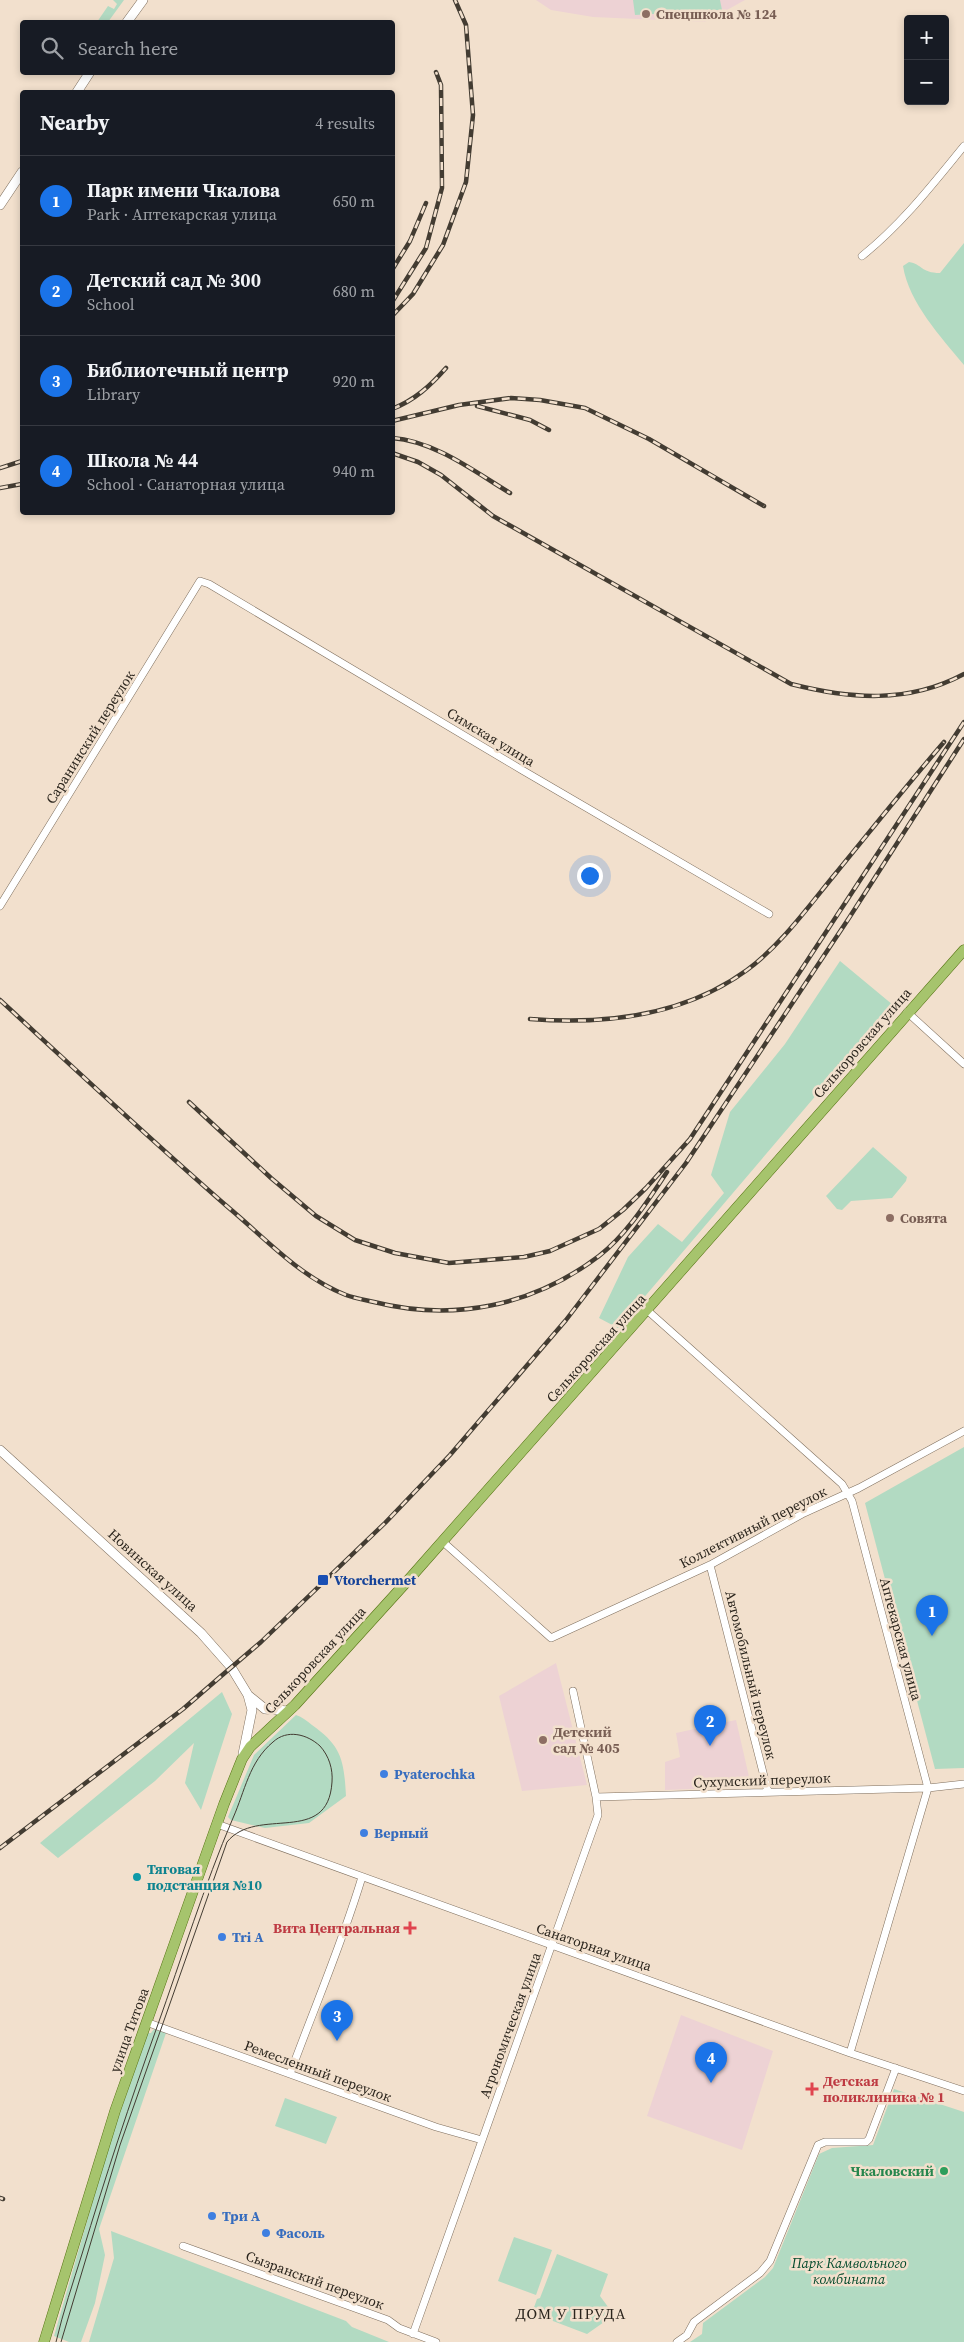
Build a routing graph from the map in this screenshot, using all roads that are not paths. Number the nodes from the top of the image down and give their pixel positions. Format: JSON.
{"nodes":[{"id":1,"x":143,"y":0,"type":"edge"},
{"id":2,"x":128,"y":20,"type":"edge"},
{"id":3,"x":88,"y":75,"type":"edge"},
{"id":4,"x":78,"y":90,"type":"edge"},
{"id":5,"x":964,"y":146,"type":"edge"},
{"id":6,"x":20,"y":175,"type":"edge"},
{"id":7,"x":0,"y":205,"type":"edge"},
{"id":8,"x":862,"y":256,"type":"dead end"},
{"id":9,"x":200,"y":581,"type":"joint"},
{"id":10,"x":0,"y":906,"type":"edge"},
{"id":11,"x":769,"y":914,"type":"dead end"},
{"id":12,"x":964,"y":950,"type":"edge"},
{"id":13,"x":907,"y":1012,"type":"junction"},
{"id":14,"x":964,"y":1064,"type":"edge"},
{"id":15,"x":648,"y":1310,"type":"junction"},
{"id":16,"x":964,"y":1431,"type":"edge"},
{"id":17,"x":0,"y":1450,"type":"edge"},
{"id":18,"x":848,"y":1492,"type":"junction"},
{"id":19,"x":442,"y":1541,"type":"junction"},
{"id":20,"x":710,"y":1565,"type":"junction"},
{"id":21,"x":573,"y":1691,"type":"dead end"},
{"id":22,"x":248,"y":1696,"type":"junction"},
{"id":23,"x":288,"y":1711,"type":"junction"},
{"id":24,"x":249,"y":1732,"type":"joint"},
{"id":25,"x":242,"y":1759,"type":"junction"},
{"id":26,"x":964,"y":1784,"type":"edge"},
{"id":27,"x":928,"y":1788,"type":"junction"},
{"id":28,"x":768,"y":1792,"type":"junction"},
{"id":29,"x":596,"y":1797,"type":"junction"},
{"id":30,"x":217,"y":1824,"type":"junction"},
{"id":31,"x":362,"y":1877,"type":"junction"},
{"id":32,"x":551,"y":1946,"type":"junction"},
{"id":33,"x":146,"y":2022,"type":"junction"},
{"id":34,"x":850,"y":2053,"type":"junction"},
{"id":35,"x":896,"y":2068,"type":"junction"},
{"id":36,"x":290,"y":2074,"type":"junction"},
{"id":37,"x":964,"y":2091,"type":"edge"},
{"id":38,"x":482,"y":2140,"type":"junction"},
{"id":39,"x":183,"y":2246,"type":"dead end"},
{"id":40,"x":413,"y":2334,"type":"junction"},
{"id":41,"x":44,"y":2342,"type":"edge"},
{"id":42,"x":436,"y":2342,"type":"edge"},
{"id":43,"x":677,"y":2342,"type":"edge"}],
"edges":[{"from":1,"to":2,"type":"main road"},
{"from":3,"to":4,"type":"main road"},
{"from":5,"to":8,"type":"street"},
{"from":6,"to":7,"type":"main road"},
{"from":9,"to":10,"type":"street","name":"Саранинский переулок"},
{"from":9,"to":11,"type":"street","name":"Симская улица"},
{"from":12,"to":13,"type":"main road","name":"Селькоровская улица"},
{"from":13,"to":14,"type":"street"},
{"from":13,"to":15,"type":"main road","name":"Селькоровская улица"},
{"from":15,"to":18,"type":"street","name":"Аптекарская улица"},
{"from":15,"to":19,"type":"main road","name":"Селькоровская улица"},
{"from":16,"to":18,"type":"street","name":"Коллективный переулок"},
{"from":17,"to":22,"type":"main road","name":"Новинская улица"},
{"from":18,"to":20,"type":"street","name":"Коллективный переулок"},
{"from":18,"to":27,"type":"street","name":"Аптекарская улица"},
{"from":19,"to":20,"type":"street","name":"Коллективный переулок"},
{"from":19,"to":23,"type":"main road","name":"Селькоровская улица"},
{"from":20,"to":28,"type":"street","name":"Автомобильный переулок"},
{"from":21,"to":29,"type":"street","name":"Агрономическая улица"},
{"from":22,"to":23,"type":"main road"},
{"from":22,"to":24,"type":"main road","name":"Новинская улица"},
{"from":23,"to":25,"type":"main road","name":"Селькоровская улица"},
{"from":24,"to":25,"type":"main road","name":"улица Титова"},
{"from":25,"to":30,"type":"main road","name":"улица Титова"},
{"from":26,"to":27,"type":"street","name":"Сухумский переулок"},
{"from":27,"to":28,"type":"street","name":"Сухумский переулок"},
{"from":27,"to":34,"type":"street"},
{"from":28,"to":29,"type":"street","name":"Сухумский переулок"},
{"from":29,"to":32,"type":"street","name":"Агрономическая улица"},
{"from":30,"to":31,"type":"street","name":"Санаторная улица"},
{"from":30,"to":33,"type":"main road","name":"улица Титова"},
{"from":31,"to":32,"type":"street","name":"Санаторная улица"},
{"from":31,"to":36,"type":"street"},
{"from":32,"to":34,"type":"street","name":"Санаторная улица"},
{"from":32,"to":38,"type":"street","name":"Агрономическая улица"},
{"from":33,"to":36,"type":"street","name":"Ремесленный переулок"},
{"from":33,"to":41,"type":"main road","name":"улица Титова"},
{"from":34,"to":35,"type":"street","name":"Санаторная улица"},
{"from":35,"to":37,"type":"street","name":"Санаторная улица"},
{"from":35,"to":43,"type":"street"},
{"from":36,"to":38,"type":"street","name":"Ремесленный переулок"},
{"from":38,"to":40,"type":"street","name":"Агрономическая улица"},
{"from":39,"to":40,"type":"street","name":"Сызранский переулок"},
{"from":40,"to":42,"type":"street","name":"Сызранский переулок"}]}
